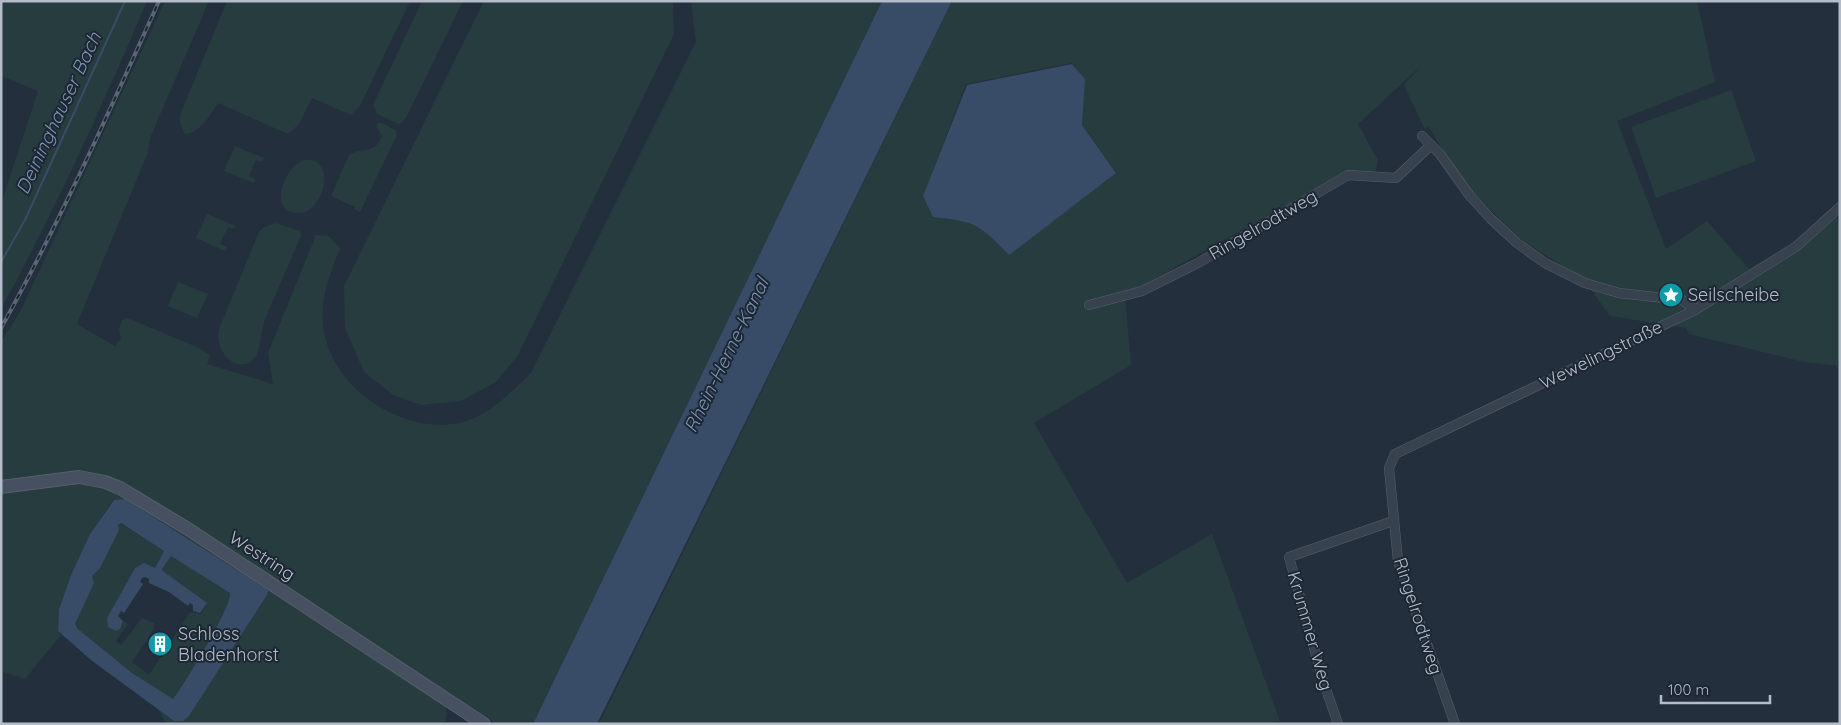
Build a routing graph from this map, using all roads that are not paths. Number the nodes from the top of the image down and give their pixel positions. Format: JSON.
{"nodes":[{"id":1,"x":1422,"y":136,"type":"dead end"},
{"id":2,"x":1430,"y":146,"type":"junction"},
{"id":3,"x":1840,"y":207,"type":"edge"},
{"id":4,"x":1089,"y":305,"type":"dead end"},
{"id":5,"x":1695,"y":310,"type":"junction"},
{"id":6,"x":1401,"y":452,"type":"joint"},
{"id":7,"x":1,"y":487,"type":"edge"},
{"id":8,"x":1393,"y":521,"type":"junction"},
{"id":9,"x":484,"y":724,"type":"edge"},
{"id":10,"x":1338,"y":724,"type":"edge"},
{"id":11,"x":1455,"y":724,"type":"edge"}],
"edges":[{"from":1,"to":2,"type":"street"},
{"from":2,"to":4,"type":"street","name":"Ringelrodtweg"},
{"from":2,"to":5,"type":"street"},
{"from":3,"to":5,"type":"street","name":"Wewelingstraße"},
{"from":5,"to":6,"type":"street","name":"Wewelingstraße"},
{"from":6,"to":8,"type":"street","name":"Ringelrodtweg"},
{"from":7,"to":9,"type":"main road","name":"Westring"},
{"from":8,"to":10,"type":"street","name":"Krummer Weg"},
{"from":8,"to":11,"type":"street","name":"Ringelrodtweg"}]}
